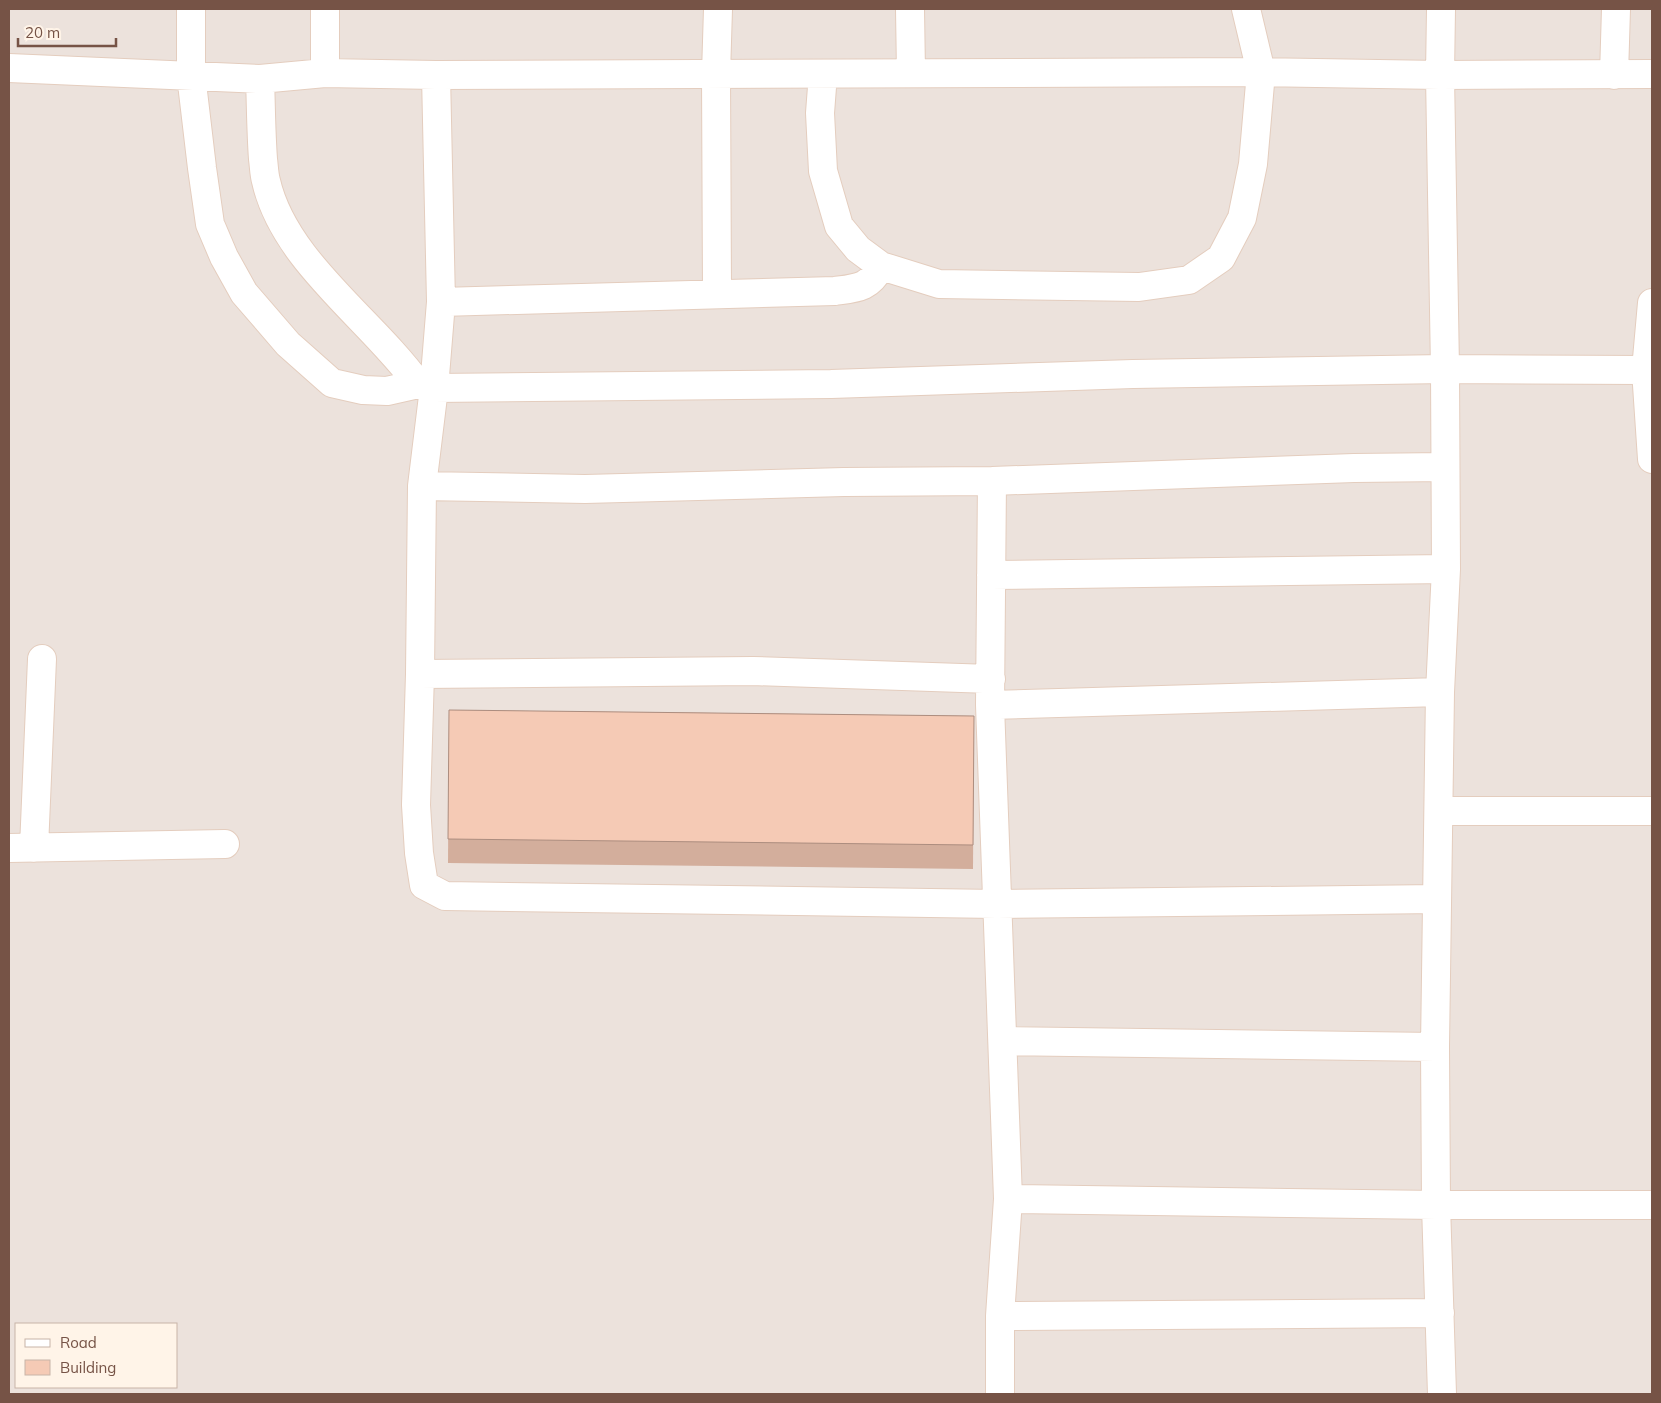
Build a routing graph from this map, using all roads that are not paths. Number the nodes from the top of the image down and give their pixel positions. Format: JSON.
{"nodes":[{"id":1,"x":191,"y":9,"type":"edge"},
{"id":2,"x":325,"y":9,"type":"edge"},
{"id":3,"x":718,"y":9,"type":"edge"},
{"id":4,"x":910,"y":9,"type":"edge"},
{"id":5,"x":1246,"y":9,"type":"edge"},
{"id":6,"x":1441,"y":9,"type":"edge"},
{"id":7,"x":1616,"y":9,"type":"edge"},
{"id":8,"x":9,"y":68,"type":"edge"},
{"id":9,"x":1261,"y":72,"type":"junction"},
{"id":10,"x":325,"y":73,"type":"junction"},
{"id":11,"x":911,"y":73,"type":"junction"},
{"id":12,"x":716,"y":74,"type":"junction"},
{"id":13,"x":822,"y":74,"type":"junction"},
{"id":14,"x":1652,"y":74,"type":"edge"},
{"id":15,"x":191,"y":75,"type":"junction"},
{"id":16,"x":436,"y":75,"type":"junction"},
{"id":17,"x":1440,"y":75,"type":"junction"},
{"id":18,"x":1614,"y":75,"type":"junction"},
{"id":19,"x":260,"y":79,"type":"junction"},
{"id":20,"x":881,"y":266,"type":"junction"},
{"id":21,"x":717,"y":293,"type":"junction"},
{"id":22,"x":441,"y":302,"type":"junction"},
{"id":23,"x":1652,"y":303,"type":"edge"},
{"id":24,"x":1445,"y":369,"type":"junction"},
{"id":25,"x":1649,"y":369,"type":"edge"},
{"id":26,"x":426,"y":386,"type":"junction"},
{"id":27,"x":1652,"y":460,"type":"edge"},
{"id":28,"x":1445,"y":467,"type":"junction"},
{"id":29,"x":992,"y":481,"type":"junction"},
{"id":30,"x":422,"y":486,"type":"junction"},
{"id":31,"x":1446,"y":569,"type":"junction"},
{"id":32,"x":991,"y":575,"type":"junction"},
{"id":33,"x":42,"y":659,"type":"dead end"},
{"id":34,"x":420,"y":674,"type":"junction"},
{"id":35,"x":991,"y":692,"type":"junction"},
{"id":36,"x":1440,"y":692,"type":"junction"},
{"id":37,"x":1439,"y":811,"type":"junction"},
{"id":38,"x":1652,"y":811,"type":"edge"},
{"id":39,"x":225,"y":844,"type":"dead end"},
{"id":40,"x":21,"y":848,"type":"edge"},
{"id":41,"x":1437,"y":900,"type":"junction"},
{"id":42,"x":997,"y":904,"type":"junction"},
{"id":43,"x":1003,"y":1041,"type":"junction"},
{"id":44,"x":1435,"y":1047,"type":"junction"},
{"id":45,"x":1008,"y":1199,"type":"junction"},
{"id":46,"x":1436,"y":1205,"type":"junction"},
{"id":47,"x":1652,"y":1205,"type":"edge"},
{"id":48,"x":1440,"y":1313,"type":"junction"},
{"id":49,"x":1000,"y":1316,"type":"junction"},
{"id":50,"x":1000,"y":1394,"type":"edge"},
{"id":51,"x":1442,"y":1394,"type":"edge"}],
"edges":[{"from":1,"to":15,"type":"lane"},
{"from":2,"to":10,"type":"lane"},
{"from":3,"to":12,"type":"lane"},
{"from":4,"to":11,"type":"lane"},
{"from":5,"to":9,"type":"lane"},
{"from":6,"to":17,"type":"lane"},
{"from":7,"to":18,"type":"lane"},
{"from":8,"to":15,"type":"lane"},
{"from":9,"to":11,"type":"lane"},
{"from":9,"to":17,"type":"lane"},
{"from":9,"to":20,"type":"lane"},
{"from":10,"to":16,"type":"lane"},
{"from":10,"to":19,"type":"lane"},
{"from":11,"to":13,"type":"lane"},
{"from":12,"to":13,"type":"lane"},
{"from":12,"to":16,"type":"lane"},
{"from":12,"to":21,"type":"lane"},
{"from":13,"to":20,"type":"lane"},
{"from":14,"to":18,"type":"lane"},
{"from":15,"to":19,"type":"lane"},
{"from":15,"to":26,"type":"lane"},
{"from":16,"to":22,"type":"lane"},
{"from":17,"to":18,"type":"lane"},
{"from":17,"to":24,"type":"lane"},
{"from":19,"to":26,"type":"lane"},
{"from":20,"to":21,"type":"lane"},
{"from":21,"to":22,"type":"lane"},
{"from":22,"to":26,"type":"lane"},
{"from":23,"to":25,"type":"lane"},
{"from":24,"to":25,"type":"lane"},
{"from":24,"to":26,"type":"lane"},
{"from":24,"to":28,"type":"lane"},
{"from":25,"to":27,"type":"lane"},
{"from":26,"to":30,"type":"lane"},
{"from":28,"to":29,"type":"lane"},
{"from":28,"to":31,"type":"lane"},
{"from":29,"to":30,"type":"lane"},
{"from":29,"to":32,"type":"lane"},
{"from":30,"to":34,"type":"lane"},
{"from":31,"to":32,"type":"lane"},
{"from":31,"to":36,"type":"lane"},
{"from":32,"to":35,"type":"lane"},
{"from":33,"to":40,"type":"lane"},
{"from":34,"to":35,"type":"lane"},
{"from":34,"to":42,"type":"lane"},
{"from":35,"to":36,"type":"lane"},
{"from":35,"to":42,"type":"lane"},
{"from":36,"to":37,"type":"lane"},
{"from":37,"to":38,"type":"lane"},
{"from":37,"to":41,"type":"lane"},
{"from":39,"to":40,"type":"lane"},
{"from":41,"to":42,"type":"lane"},
{"from":41,"to":44,"type":"lane"},
{"from":42,"to":43,"type":"lane"},
{"from":43,"to":44,"type":"lane"},
{"from":43,"to":45,"type":"lane"},
{"from":44,"to":46,"type":"lane"},
{"from":45,"to":46,"type":"lane"},
{"from":45,"to":49,"type":"lane"},
{"from":46,"to":47,"type":"lane"},
{"from":46,"to":48,"type":"lane"},
{"from":48,"to":49,"type":"lane"},
{"from":48,"to":51,"type":"lane"},
{"from":49,"to":50,"type":"lane"}]}
